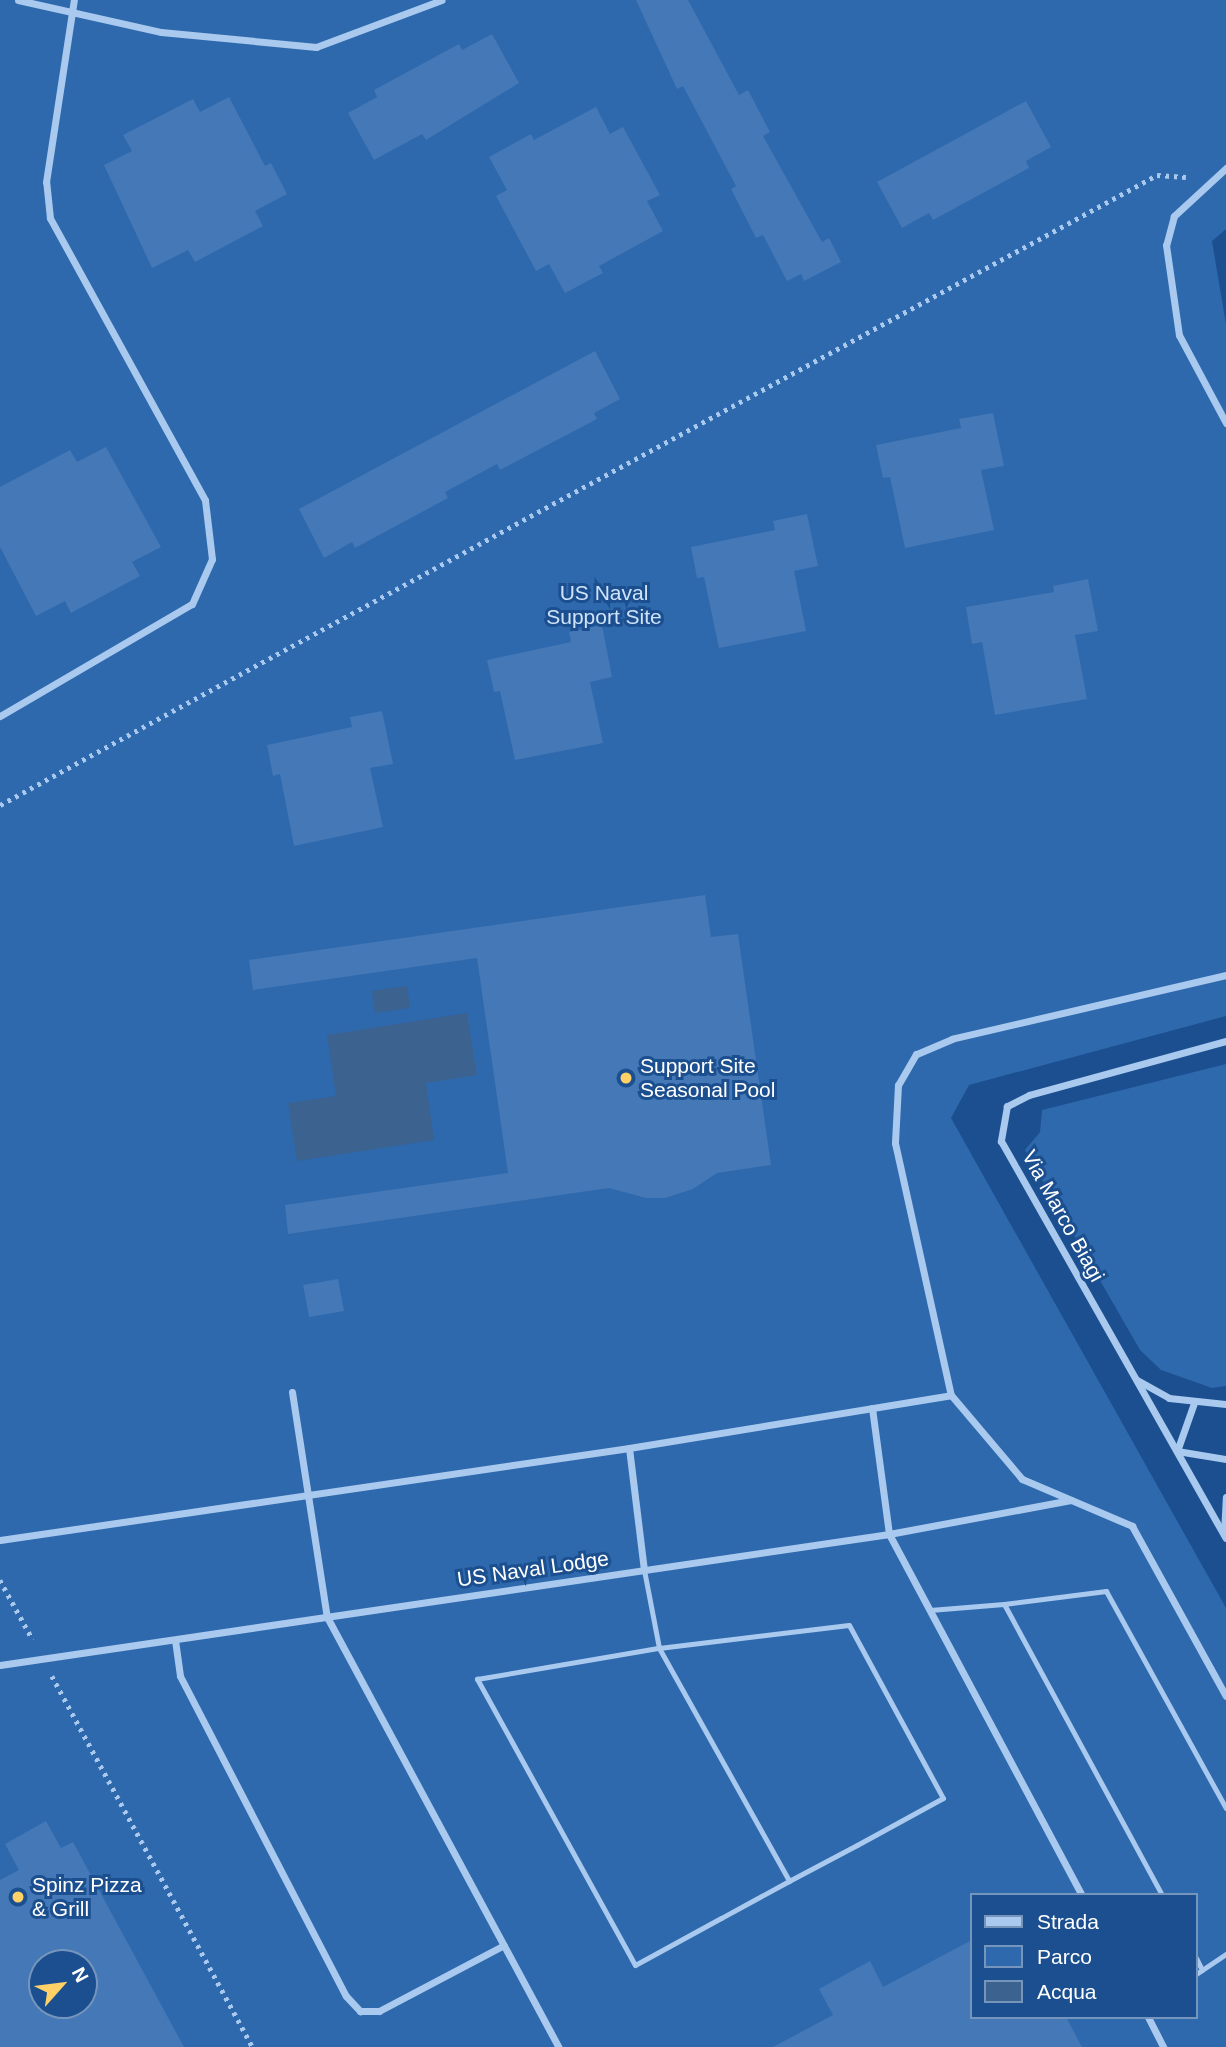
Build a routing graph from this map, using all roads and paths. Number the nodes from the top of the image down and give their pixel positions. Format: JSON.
{"nodes":[{"id":1,"x":18,"y":0,"type":"edge"},
{"id":2,"x":74,"y":0,"type":"edge"},
{"id":3,"x":442,"y":0,"type":"edge"},
{"id":4,"x":72,"y":12,"type":"junction"},
{"id":5,"x":1226,"y":168,"type":"edge"},
{"id":6,"x":1214,"y":179,"type":"junction"},
{"id":7,"x":1226,"y":423,"type":"edge"},
{"id":8,"x":0,"y":716,"type":"edge"},
{"id":9,"x":0,"y":805,"type":"edge"},
{"id":10,"x":1226,"y":975,"type":"edge"},
{"id":11,"x":1226,"y":1041,"type":"edge"},
{"id":12,"x":1137,"y":1380,"type":"junction"},
{"id":13,"x":292,"y":1392,"type":"dead end"},
{"id":14,"x":951,"y":1395,"type":"junction"},
{"id":15,"x":1194,"y":1403,"type":"junction"},
{"id":16,"x":1226,"y":1404,"type":"edge"},
{"id":17,"x":872,"y":1408,"type":"junction"},
{"id":18,"x":629,"y":1448,"type":"junction"},
{"id":19,"x":1177,"y":1451,"type":"junction"},
{"id":20,"x":1226,"y":1459,"type":"edge"},
{"id":21,"x":308,"y":1495,"type":"junction"},
{"id":22,"x":1226,"y":1497,"type":"edge"},
{"id":23,"x":1071,"y":1500,"type":"junction"},
{"id":24,"x":889,"y":1534,"type":"junction"},
{"id":25,"x":1225,"y":1536,"type":"edge"},
{"id":26,"x":0,"y":1540,"type":"edge"},
{"id":27,"x":644,"y":1570,"type":"junction"},
{"id":28,"x":0,"y":1580,"type":"edge"},
{"id":29,"x":1004,"y":1604,"type":"junction"},
{"id":30,"x":930,"y":1610,"type":"junction"},
{"id":31,"x":327,"y":1617,"type":"junction"},
{"id":32,"x":175,"y":1640,"type":"junction"},
{"id":33,"x":659,"y":1648,"type":"junction"},
{"id":34,"x":43,"y":1659,"type":"junction"},
{"id":35,"x":0,"y":1665,"type":"edge"},
{"id":36,"x":1226,"y":1696,"type":"edge"},
{"id":37,"x":1226,"y":1808,"type":"edge"},
{"id":38,"x":789,"y":1881,"type":"junction"},
{"id":39,"x":1081,"y":1893,"type":"edge"},
{"id":40,"x":1161,"y":1893,"type":"edge"},
{"id":41,"x":504,"y":1945,"type":"junction"},
{"id":42,"x":1226,"y":1954,"type":"edge"},
{"id":43,"x":1199,"y":1972,"type":"edge"},
{"id":44,"x":1148,"y":2019,"type":"edge"},
{"id":45,"x":253,"y":2047,"type":"edge"},
{"id":46,"x":559,"y":2047,"type":"edge"},
{"id":47,"x":1164,"y":2047,"type":"edge"}],
"edges":[{"from":1,"to":4,"type":"street"},
{"from":2,"to":4,"type":"street"},
{"from":3,"to":4,"type":"street"},
{"from":4,"to":8,"type":"street"},
{"from":5,"to":6,"type":"street"},
{"from":6,"to":7,"type":"street"},
{"from":6,"to":9,"type":"path"},
{"from":10,"to":14,"type":"street"},
{"from":11,"to":12,"type":"street","name":"Via Marco Biagi"},
{"from":12,"to":15,"type":"street"},
{"from":12,"to":19,"type":"street","name":"Via Marco Biagi"},
{"from":13,"to":21,"type":"street"},
{"from":14,"to":17,"type":"street"},
{"from":14,"to":23,"type":"street"},
{"from":15,"to":16,"type":"street"},
{"from":15,"to":19,"type":"street"},
{"from":17,"to":18,"type":"street"},
{"from":17,"to":24,"type":"street"},
{"from":18,"to":21,"type":"street"},
{"from":18,"to":27,"type":"street"},
{"from":19,"to":20,"type":"street"},
{"from":19,"to":25,"type":"street","name":"Via Marco Biagi"},
{"from":21,"to":26,"type":"street"},
{"from":21,"to":31,"type":"street"},
{"from":22,"to":25,"type":"street"},
{"from":23,"to":24,"type":"street","name":"US Naval Lodge"},
{"from":23,"to":36,"type":"street"},
{"from":24,"to":27,"type":"street","name":"US Naval Lodge"},
{"from":24,"to":30,"type":"street"},
{"from":27,"to":31,"type":"street","name":"US Naval Lodge"},
{"from":27,"to":33,"type":"lane"},
{"from":28,"to":34,"type":"path"},
{"from":29,"to":30,"type":"lane"},
{"from":29,"to":37,"type":"lane"},
{"from":29,"to":40,"type":"lane"},
{"from":30,"to":39,"type":"street"},
{"from":31,"to":32,"type":"street","name":"US Naval Lodge"},
{"from":31,"to":41,"type":"street"},
{"from":32,"to":34,"type":"street","name":"US Naval Lodge"},
{"from":32,"to":41,"type":"street"},
{"from":33,"to":38,"type":"lane"},
{"from":33,"to":38,"type":"lane"},
{"from":33,"to":38,"type":"lane"},
{"from":34,"to":35,"type":"street","name":"US Naval Lodge"},
{"from":34,"to":45,"type":"path"},
{"from":41,"to":46,"type":"street"},
{"from":42,"to":43,"type":"lane"},
{"from":44,"to":47,"type":"street"}]}
